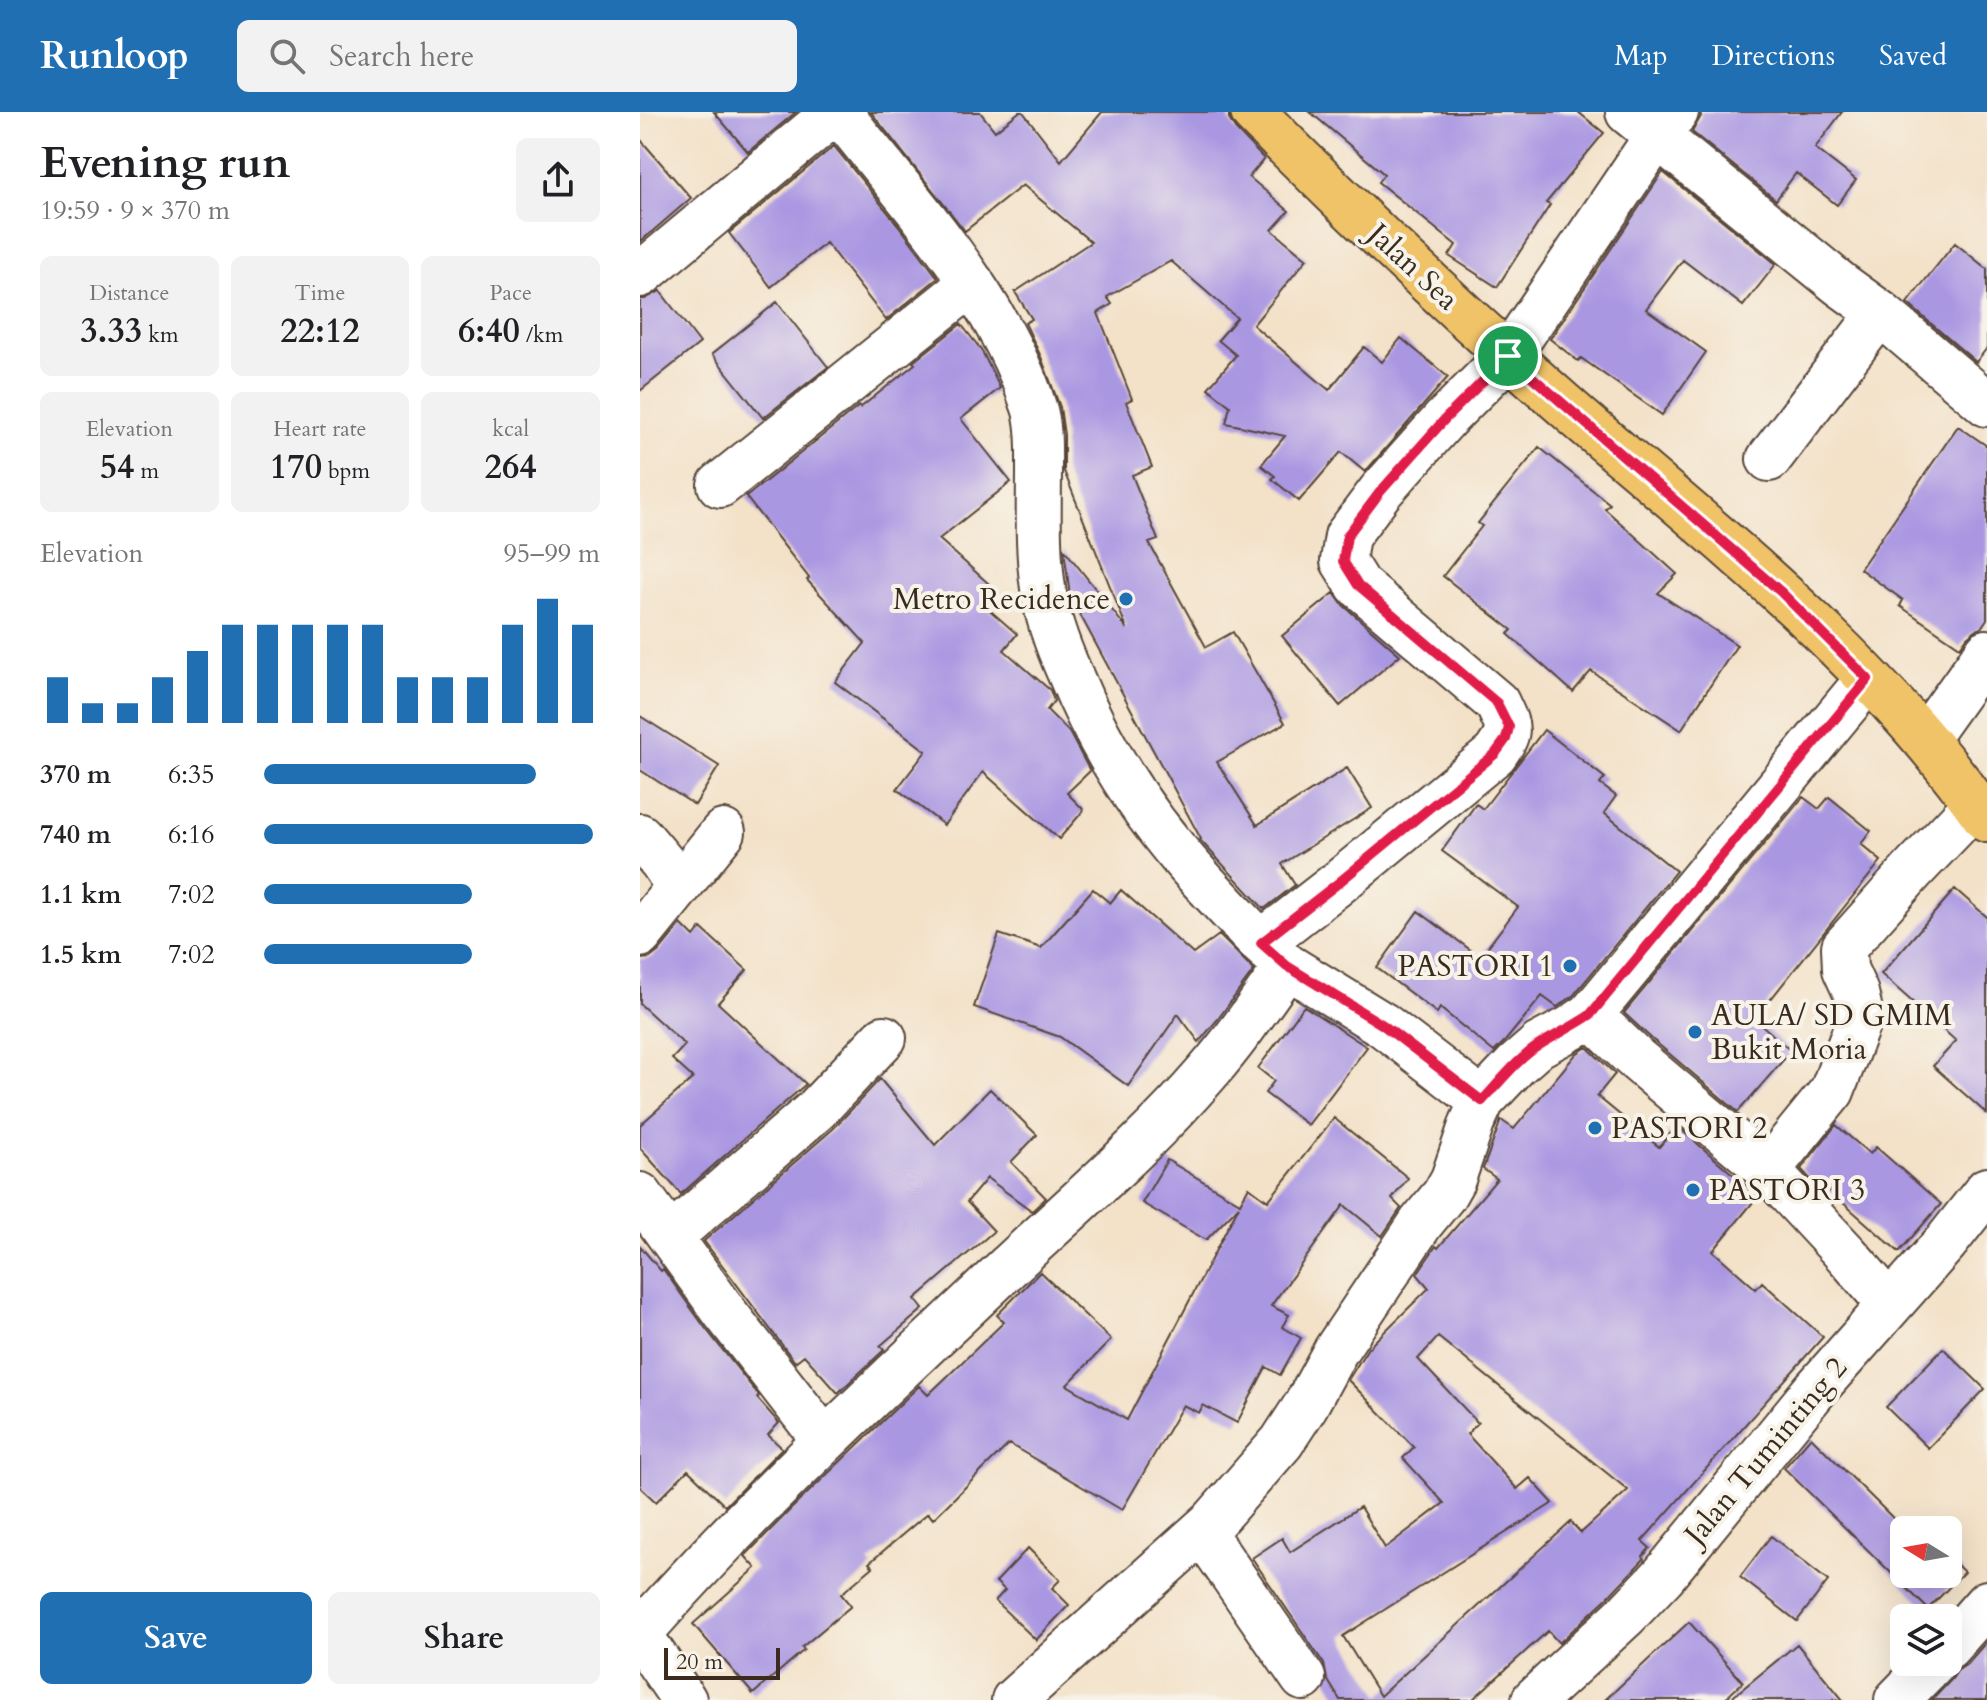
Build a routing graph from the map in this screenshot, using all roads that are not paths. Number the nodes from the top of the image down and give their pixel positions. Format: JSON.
{"nodes":[{"id":1,"x":837,"y":112,"type":"edge"},
{"id":2,"x":1253,"y":112,"type":"edge"},
{"id":3,"x":1653,"y":120,"type":"edge"},
{"id":4,"x":640,"y":275,"type":"edge"},
{"id":5,"x":972,"y":283,"type":"junction"},
{"id":6,"x":1880,"y":313,"type":"junction"},
{"id":7,"x":1508,"y":356,"type":"junction"},
{"id":8,"x":1987,"y":404,"type":"edge"},
{"id":9,"x":1769,"y":459,"type":"dead end"},
{"id":10,"x":720,"y":485,"type":"dead end"},
{"id":11,"x":1987,"y":652,"type":"edge"},
{"id":12,"x":1868,"y":679,"type":"junction"},
{"id":13,"x":1925,"y":739,"type":"junction"},
{"id":14,"x":1982,"y":812,"type":"edge"},
{"id":15,"x":723,"y":832,"type":"dead end"},
{"id":16,"x":640,"y":836,"type":"edge"},
{"id":17,"x":678,"y":886,"type":"junction"},
{"id":18,"x":640,"y":935,"type":"edge"},
{"id":19,"x":1274,"y":955,"type":"junction"},
{"id":20,"x":1590,"y":1015,"type":"junction"},
{"id":21,"x":884,"y":1038,"type":"dead end"},
{"id":22,"x":1482,"y":1101,"type":"junction"},
{"id":23,"x":1768,"y":1170,"type":"junction"},
{"id":24,"x":1987,"y":1190,"type":"edge"},
{"id":25,"x":640,"y":1195,"type":"edge"},
{"id":26,"x":671,"y":1236,"type":"junction"},
{"id":27,"x":1890,"y":1305,"type":"junction"},
{"id":28,"x":825,"y":1441,"type":"junction"},
{"id":29,"x":1202,"y":1531,"type":"junction"},
{"id":30,"x":1987,"y":1603,"type":"edge"},
{"id":31,"x":1962,"y":1631,"type":"edge"},
{"id":32,"x":640,"y":1634,"type":"edge"},
{"id":33,"x":1920,"y":1676,"type":"edge"},
{"id":34,"x":1303,"y":1678,"type":"dead end"},
{"id":35,"x":684,"y":1700,"type":"edge"},
{"id":36,"x":1014,"y":1700,"type":"edge"},
{"id":37,"x":1534,"y":1700,"type":"edge"},
{"id":38,"x":1897,"y":1700,"type":"edge"}],
"edges":[{"from":1,"to":4,"type":"street"},
{"from":1,"to":5,"type":"street"},
{"from":2,"to":7,"type":"main road","name":"Jalan Sea"},
{"from":3,"to":6,"type":"street"},
{"from":3,"to":7,"type":"street"},
{"from":5,"to":10,"type":"street"},
{"from":5,"to":19,"type":"street"},
{"from":6,"to":8,"type":"street"},
{"from":6,"to":9,"type":"street"},
{"from":7,"to":12,"type":"main road","name":"Jalan Sea"},
{"from":7,"to":19,"type":"street"},
{"from":11,"to":13,"type":"street"},
{"from":12,"to":13,"type":"main road","name":"Jalan Sea"},
{"from":12,"to":20,"type":"street"},
{"from":13,"to":14,"type":"main road","name":"Jalan Sea"},
{"from":14,"to":23,"type":"street"},
{"from":15,"to":17,"type":"street"},
{"from":16,"to":17,"type":"street"},
{"from":17,"to":18,"type":"street"},
{"from":19,"to":22,"type":"street"},
{"from":19,"to":28,"type":"street"},
{"from":20,"to":22,"type":"street"},
{"from":20,"to":23,"type":"street"},
{"from":21,"to":26,"type":"street"},
{"from":22,"to":29,"type":"street"},
{"from":23,"to":27,"type":"street"},
{"from":24,"to":27,"type":"street","name":"Jalan Tuminting 2"},
{"from":25,"to":26,"type":"street"},
{"from":26,"to":28,"type":"street"},
{"from":27,"to":37,"type":"street","name":"Jalan Tuminting 2"},
{"from":28,"to":32,"type":"street"},
{"from":29,"to":34,"type":"street"},
{"from":29,"to":36,"type":"street"},
{"from":30,"to":31,"type":"street"},
{"from":32,"to":35,"type":"street"},
{"from":33,"to":38,"type":"street"}]}
